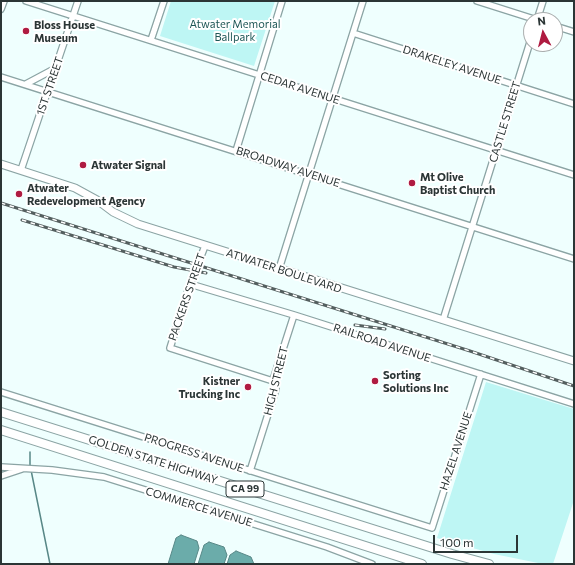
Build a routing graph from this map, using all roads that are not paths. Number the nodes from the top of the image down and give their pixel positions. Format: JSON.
{"nodes":[{"id":1,"x":4,"y":1,"type":"edge"},
{"id":2,"x":26,"y":1,"type":"edge"},
{"id":3,"x":78,"y":1,"type":"edge"},
{"id":4,"x":164,"y":1,"type":"edge"},
{"id":5,"x":282,"y":1,"type":"edge"},
{"id":6,"x":364,"y":1,"type":"edge"},
{"id":7,"x":477,"y":1,"type":"edge"},
{"id":8,"x":543,"y":1,"type":"edge"},
{"id":9,"x":1,"y":9,"type":"edge"},
{"id":10,"x":540,"y":12,"type":"edge"},
{"id":11,"x":73,"y":16,"type":"junction"},
{"id":12,"x":523,"y":16,"type":"edge"},
{"id":13,"x":563,"y":29,"type":"edge"},
{"id":14,"x":574,"y":32,"type":"edge"},
{"id":15,"x":353,"y":33,"type":"junction"},
{"id":16,"x":151,"y":40,"type":"junction"},
{"id":17,"x":527,"y":52,"type":"edge"},
{"id":18,"x":56,"y":68,"type":"junction"},
{"id":19,"x":259,"y":75,"type":"junction"},
{"id":20,"x":1,"y":77,"type":"edge"},
{"id":21,"x":26,"y":84,"type":"junction"},
{"id":22,"x":516,"y":85,"type":"junction"},
{"id":23,"x":48,"y":92,"type":"junction"},
{"id":24,"x":333,"y":98,"type":"junction"},
{"id":25,"x":574,"y":104,"type":"edge"},
{"id":26,"x":496,"y":150,"type":"junction"},
{"id":27,"x":236,"y":151,"type":"junction"},
{"id":28,"x":1,"y":164,"type":"edge"},
{"id":29,"x":21,"y":170,"type":"junction"},
{"id":30,"x":308,"y":174,"type":"junction"},
{"id":31,"x":574,"y":175,"type":"edge"},
{"id":32,"x":472,"y":226,"type":"junction"},
{"id":33,"x":205,"y":246,"type":"junction"},
{"id":34,"x":574,"y":259,"type":"edge"},
{"id":35,"x":279,"y":269,"type":"junction"},
{"id":36,"x":190,"y":284,"type":"junction"},
{"id":37,"x":294,"y":315,"type":"junction"},
{"id":38,"x":443,"y":320,"type":"junction"},
{"id":39,"x":574,"y":361,"type":"edge"},
{"id":40,"x":481,"y":374,"type":"junction"},
{"id":41,"x":276,"y":382,"type":"junction"},
{"id":42,"x":1,"y":392,"type":"edge"},
{"id":43,"x":574,"y":404,"type":"edge"},
{"id":44,"x":1,"y":412,"type":"edge"},
{"id":45,"x":1,"y":430,"type":"edge"},
{"id":46,"x":1,"y":467,"type":"edge"},
{"id":47,"x":22,"y":469,"type":"junction"},
{"id":48,"x":250,"y":471,"type":"junction"},
{"id":49,"x":1,"y":476,"type":"edge"},
{"id":50,"x":432,"y":528,"type":"joint"},
{"id":51,"x":372,"y":564,"type":"edge"},
{"id":52,"x":422,"y":564,"type":"edge"},
{"id":53,"x":489,"y":564,"type":"edge"}],
"edges":[{"from":1,"to":9,"type":"street"},
{"from":2,"to":11,"type":"street","name":"CEDAR AVENUE"},
{"from":3,"to":11,"type":"street","name":"1ST STREET"},
{"from":4,"to":16,"type":"street"},
{"from":5,"to":19,"type":"street"},
{"from":6,"to":15,"type":"street"},
{"from":7,"to":12,"type":"street"},
{"from":8,"to":10,"type":"street"},
{"from":11,"to":16,"type":"street","name":"CEDAR AVENUE"},
{"from":11,"to":18,"type":"street","name":"1ST STREET"},
{"from":13,"to":14,"type":"street"},
{"from":15,"to":22,"type":"street","name":"DRAKELEY AVENUE"},
{"from":15,"to":24,"type":"street"},
{"from":16,"to":19,"type":"street","name":"CEDAR AVENUE"},
{"from":17,"to":22,"type":"street","name":"CASTLE STREET"},
{"from":18,"to":21,"type":"street"},
{"from":18,"to":23,"type":"street","name":"1ST STREET"},
{"from":19,"to":24,"type":"street","name":"CEDAR AVENUE"},
{"from":19,"to":27,"type":"street"},
{"from":20,"to":21,"type":"street","name":"BROADWAY AVENUE"},
{"from":21,"to":23,"type":"street","name":"BROADWAY AVENUE"},
{"from":22,"to":25,"type":"street","name":"DRAKELEY AVENUE"},
{"from":22,"to":26,"type":"street","name":"CASTLE STREET"},
{"from":23,"to":27,"type":"street","name":"BROADWAY AVENUE"},
{"from":23,"to":29,"type":"street","name":"1ST STREET"},
{"from":24,"to":26,"type":"street","name":"CEDAR AVENUE"},
{"from":24,"to":30,"type":"street"},
{"from":26,"to":31,"type":"street","name":"CEDAR AVENUE"},
{"from":26,"to":32,"type":"street","name":"CASTLE STREET"},
{"from":27,"to":30,"type":"street","name":"BROADWAY AVENUE"},
{"from":28,"to":29,"type":"main road","name":"ATWATER BOULEVARD"},
{"from":29,"to":33,"type":"main road","name":"ATWATER BOULEVARD"},
{"from":30,"to":32,"type":"street","name":"BROADWAY AVENUE"},
{"from":30,"to":35,"type":"street"},
{"from":32,"to":34,"type":"street","name":"BROADWAY AVENUE"},
{"from":32,"to":38,"type":"street","name":"CASTLE STREET"},
{"from":33,"to":35,"type":"main road","name":"ATWATER BOULEVARD"},
{"from":33,"to":36,"type":"street","name":"PACKERS STREET"},
{"from":35,"to":38,"type":"main road","name":"ATWATER BOULEVARD"},
{"from":36,"to":37,"type":"street","name":"RAILROAD AVENUE"},
{"from":36,"to":41,"type":"street","name":"PACKERS STREET"},
{"from":37,"to":40,"type":"street","name":"RAILROAD AVENUE"},
{"from":37,"to":41,"type":"street","name":"HIGH STREET"},
{"from":38,"to":39,"type":"main road","name":"ATWATER BOULEVARD"},
{"from":40,"to":43,"type":"street","name":"RAILROAD AVENUE"},
{"from":40,"to":50,"type":"street","name":"HAZEL AVENUE"},
{"from":41,"to":48,"type":"street","name":"HIGH STREET"},
{"from":42,"to":48,"type":"street","name":"PROGRESS AVENUE"},
{"from":44,"to":53,"type":"highway","name":"GOLDEN STATE HIGHWAY","number":"CA 99"},
{"from":45,"to":52,"type":"highway","name":"GOLDEN STATE HIGHWAY","number":"CA 99"},
{"from":46,"to":47,"type":"street","name":"COMMERCE AVENUE"},
{"from":47,"to":49,"type":"street","name":"COMMERCE AVENUE"},
{"from":47,"to":51,"type":"street","name":"COMMERCE AVENUE"},
{"from":48,"to":50,"type":"street","name":"PROGRESS AVENUE"}]}
